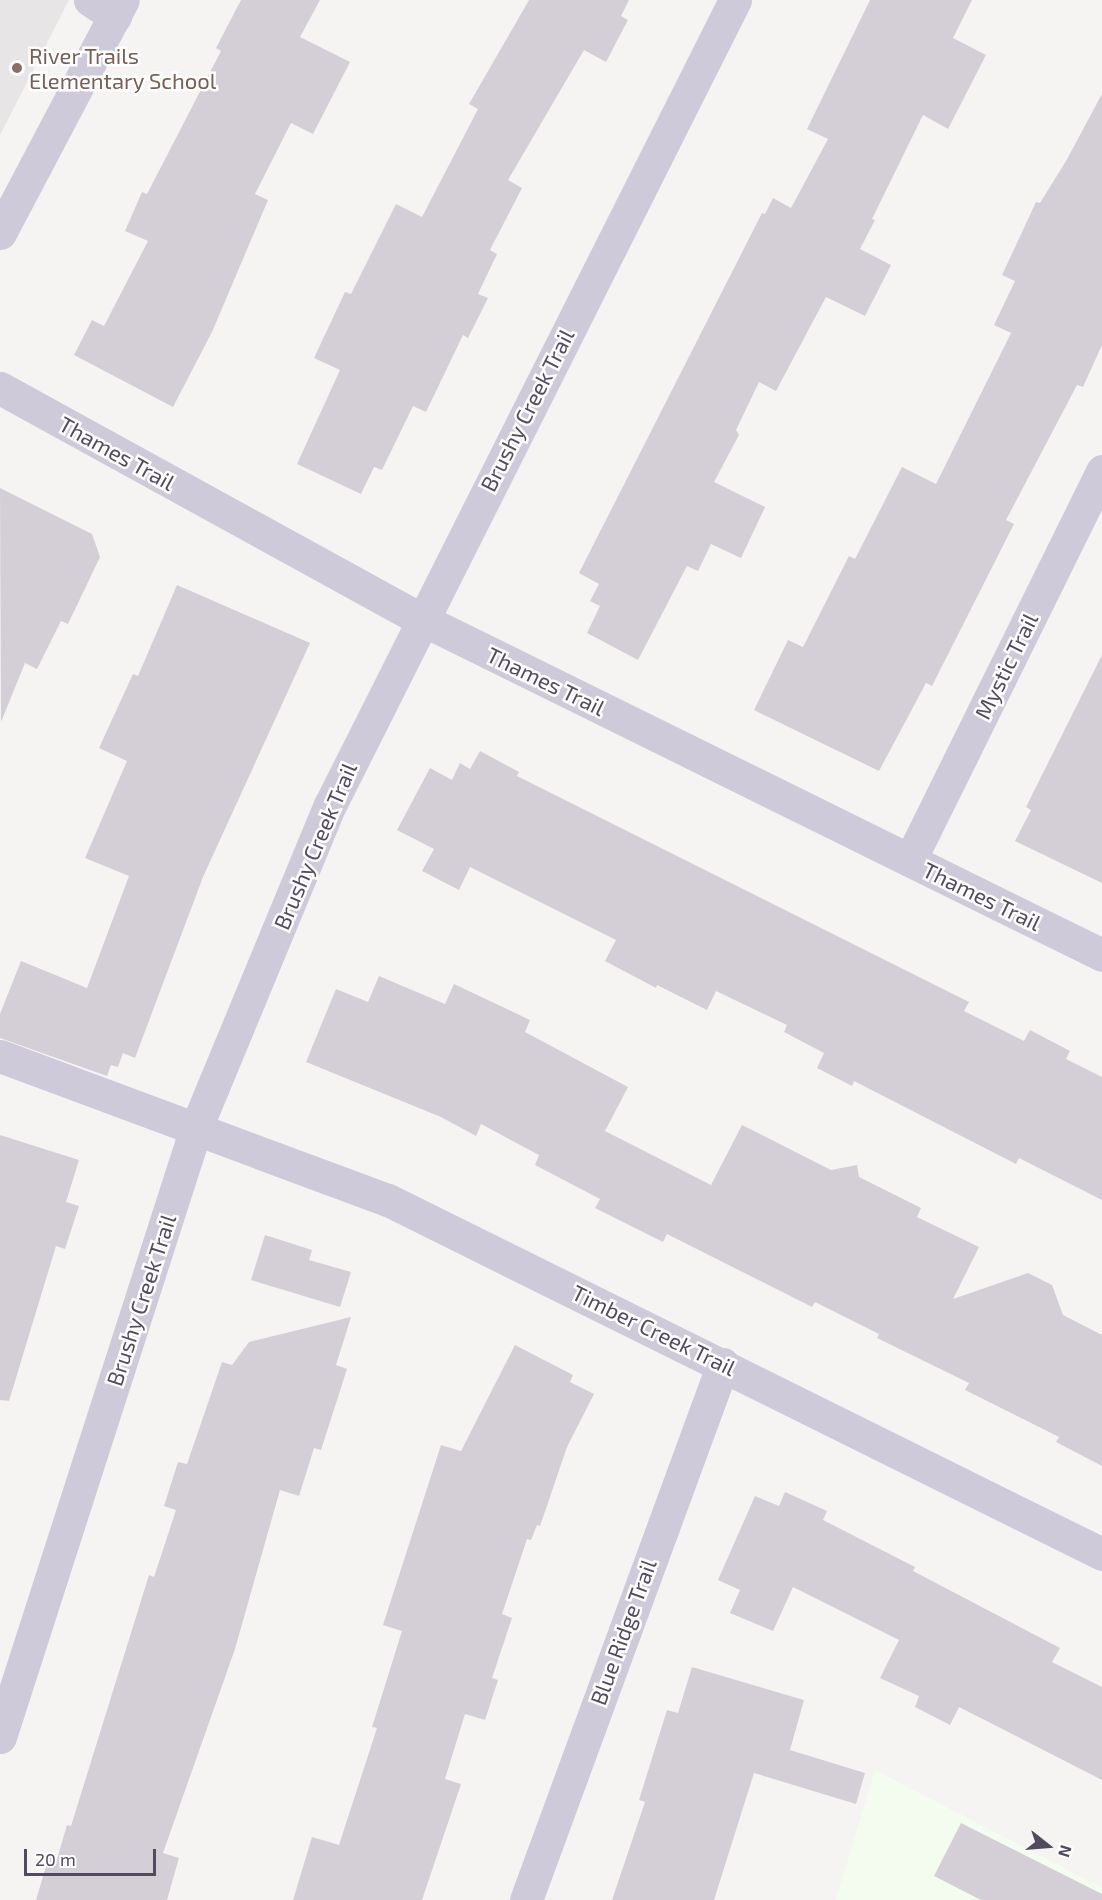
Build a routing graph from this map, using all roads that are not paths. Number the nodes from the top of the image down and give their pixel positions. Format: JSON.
{"nodes":[{"id":1,"x":735,"y":0,"type":"edge"},
{"id":2,"x":109,"y":5,"type":"edge"},
{"id":3,"x":0,"y":234,"type":"edge"},
{"id":4,"x":0,"y":388,"type":"edge"},
{"id":5,"x":1102,"y":471,"type":"edge"},
{"id":6,"x":421,"y":619,"type":"junction"},
{"id":7,"x":910,"y":860,"type":"junction"},
{"id":8,"x":1102,"y":955,"type":"edge"},
{"id":9,"x":0,"y":1056,"type":"edge"},
{"id":10,"x":196,"y":1128,"type":"junction"},
{"id":11,"x":723,"y":1364,"type":"junction"},
{"id":12,"x":1102,"y":1554,"type":"edge"},
{"id":13,"x":0,"y":1737,"type":"edge"},
{"id":14,"x":526,"y":1900,"type":"edge"}],
"edges":[{"from":1,"to":6,"type":"street","name":"Brushy Creek Trail"},
{"from":2,"to":3,"type":"street"},
{"from":4,"to":6,"type":"street","name":"Thames Trail"},
{"from":5,"to":7,"type":"street","name":"Mystic Trail"},
{"from":6,"to":7,"type":"street","name":"Thames Trail"},
{"from":6,"to":10,"type":"street","name":"Brushy Creek Trail"},
{"from":7,"to":8,"type":"street","name":"Thames Trail"},
{"from":9,"to":10,"type":"street","name":"Timber Creek Trail"},
{"from":10,"to":11,"type":"street","name":"Timber Creek Trail"},
{"from":10,"to":13,"type":"street","name":"Brushy Creek Trail"},
{"from":11,"to":12,"type":"street","name":"Timber Creek Trail"},
{"from":11,"to":14,"type":"street","name":"Blue Ridge Trail"}]}
